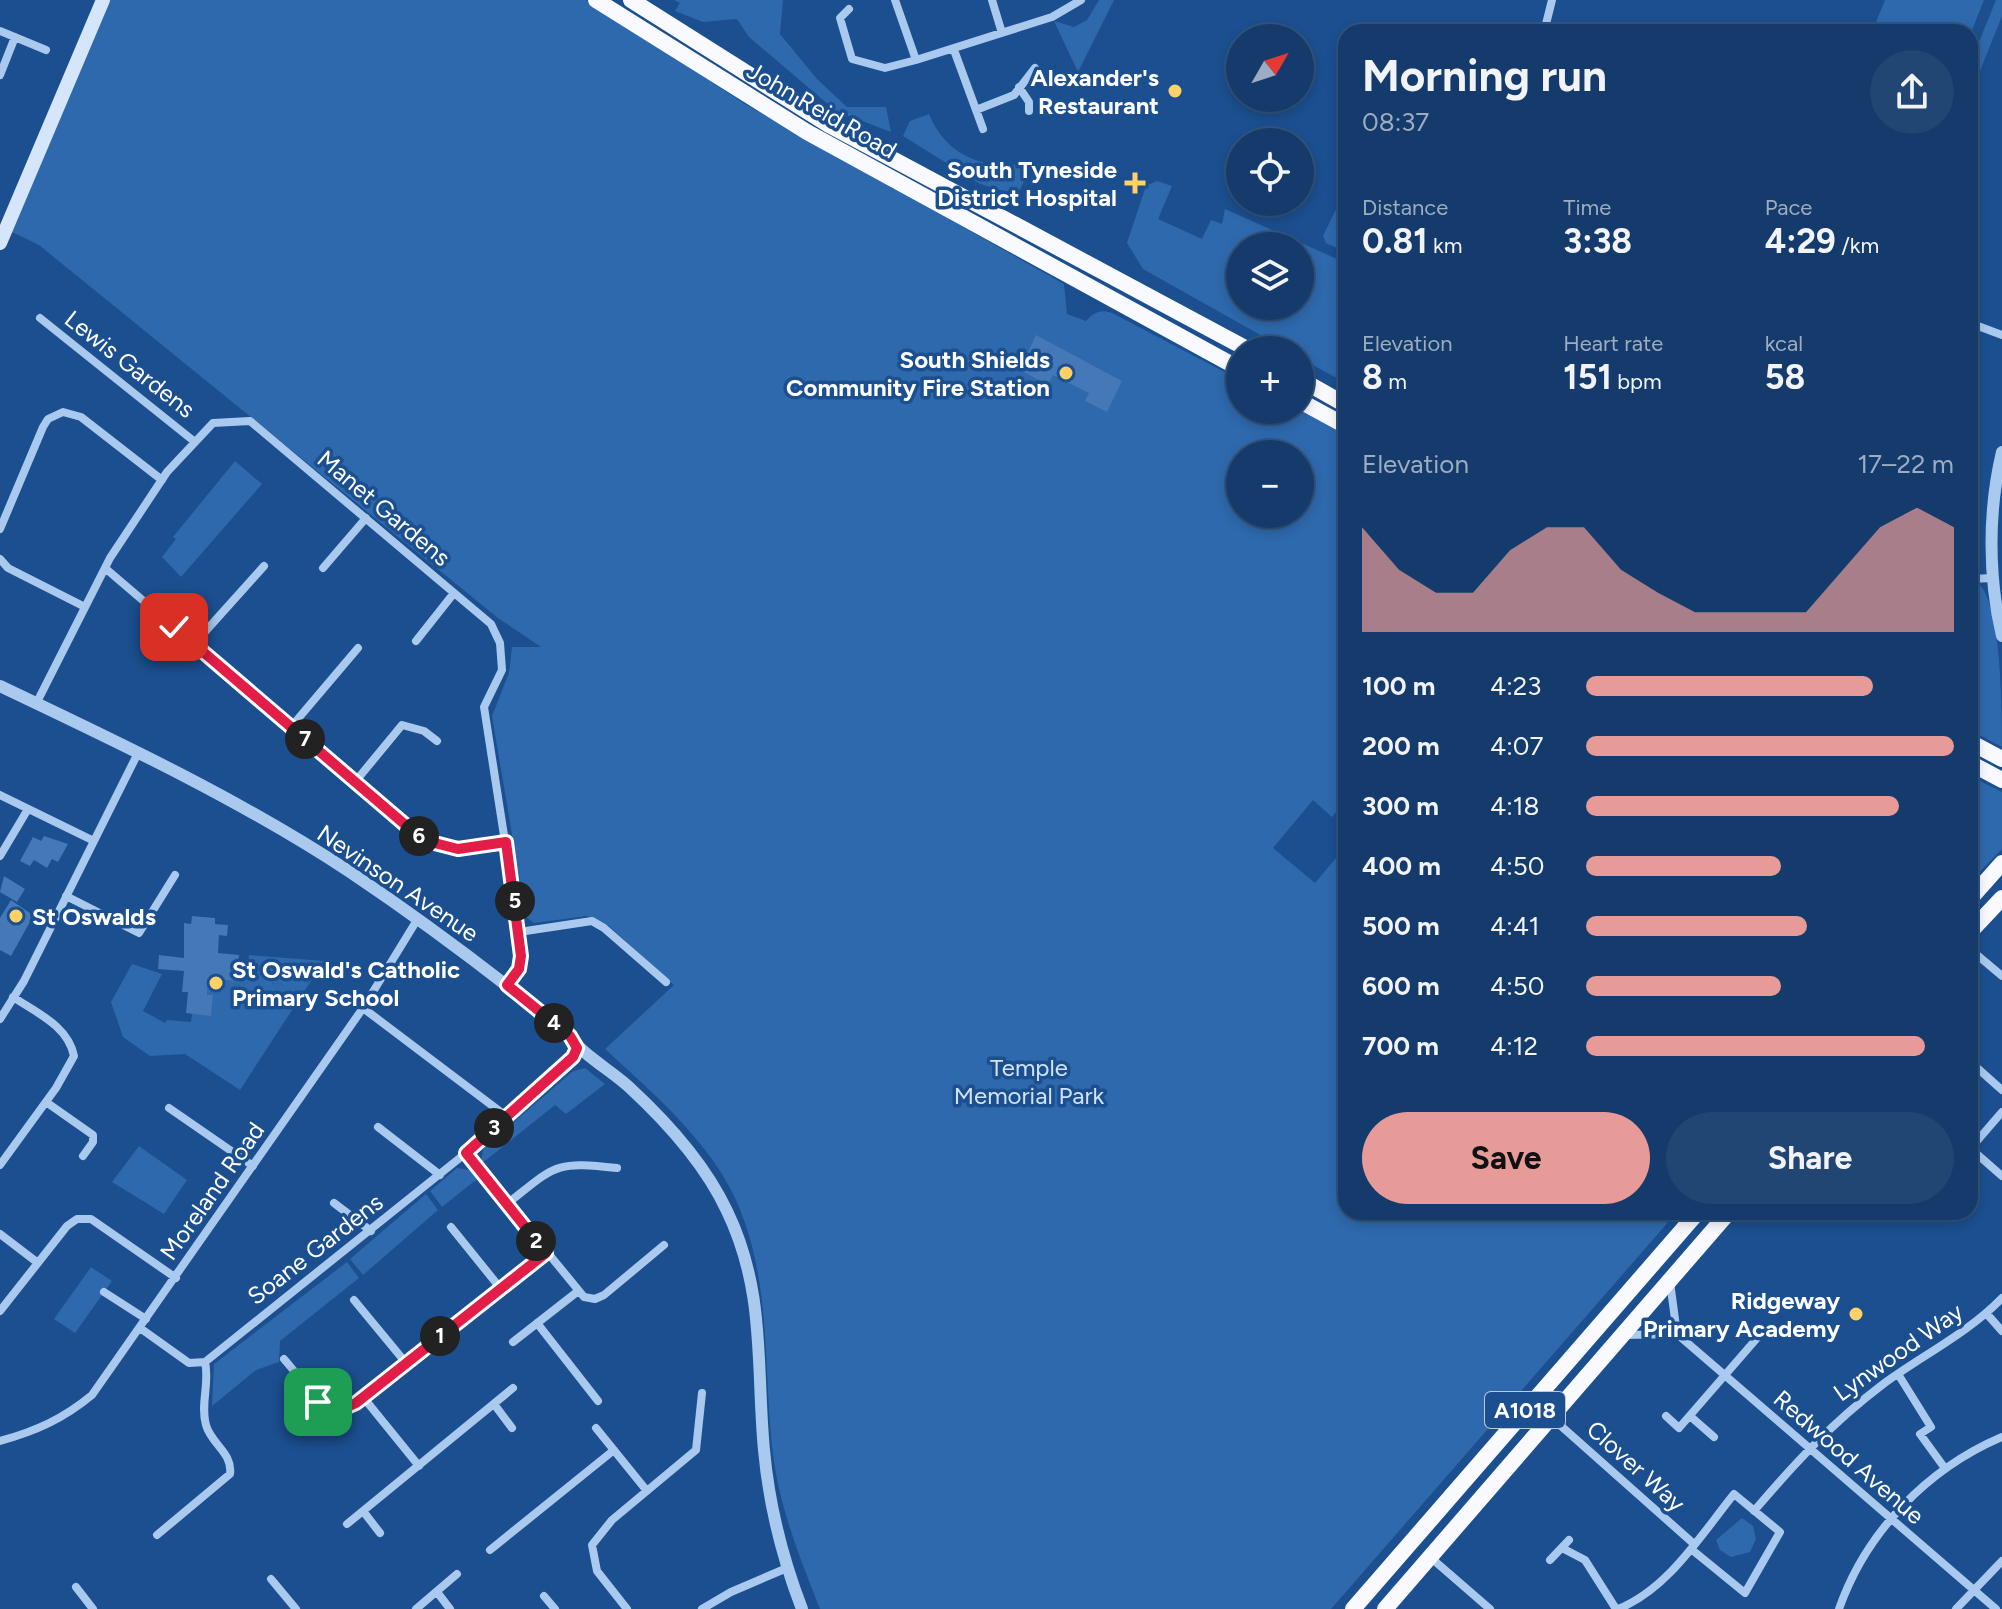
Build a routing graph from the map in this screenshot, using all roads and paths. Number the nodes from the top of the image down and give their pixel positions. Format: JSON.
{"nodes":[{"id":1,"x":103,"y":0,"type":"edge"},
{"id":2,"x":596,"y":0,"type":"edge"},
{"id":3,"x":631,"y":0,"type":"edge"},
{"id":4,"x":895,"y":0,"type":"edge"},
{"id":5,"x":992,"y":0,"type":"edge"},
{"id":6,"x":1081,"y":0,"type":"edge"},
{"id":7,"x":1552,"y":0,"type":"edge"},
{"id":8,"x":849,"y":9,"type":"dead end"},
{"id":9,"x":1546,"y":24,"type":"edge"},
{"id":10,"x":0,"y":31,"type":"edge"},
{"id":11,"x":1002,"y":33,"type":"junction"},
{"id":12,"x":15,"y":37,"type":"junction"},
{"id":13,"x":46,"y":50,"type":"dead end"},
{"id":14,"x":954,"y":50,"type":"junction"},
{"id":15,"x":916,"y":60,"type":"junction"},
{"id":16,"x":1035,"y":68,"type":"dead end"},
{"id":17,"x":0,"y":75,"type":"edge"},
{"id":18,"x":1019,"y":87,"type":"junction"},
{"id":19,"x":976,"y":110,"type":"junction"},
{"id":20,"x":1029,"y":111,"type":"dead end"},
{"id":21,"x":983,"y":129,"type":"dead end"},
{"id":22,"x":3,"y":227,"type":"edge"},
{"id":23,"x":0,"y":243,"type":"edge"},
{"id":24,"x":40,"y":318,"type":"dead end"},
{"id":25,"x":1978,"y":326,"type":"edge"},
{"id":26,"x":2002,"y":335,"type":"edge"},
{"id":27,"x":1226,"y":338,"type":"edge"},
{"id":28,"x":1226,"y":361,"type":"edge"},
{"id":29,"x":1314,"y":387,"type":"edge"},
{"id":30,"x":1338,"y":400,"type":"edge"},
{"id":31,"x":1314,"y":409,"type":"edge"},
{"id":32,"x":1338,"y":422,"type":"edge"},
{"id":33,"x":195,"y":442,"type":"junction"},
{"id":34,"x":2002,"y":452,"type":"edge"},
{"id":35,"x":162,"y":480,"type":"junction"},
{"id":36,"x":366,"y":518,"type":"junction"},
{"id":37,"x":1997,"y":526,"type":"edge"},
{"id":38,"x":0,"y":529,"type":"edge"},
{"id":39,"x":0,"y":559,"type":"edge"},
{"id":40,"x":264,"y":566,"type":"dead end"},
{"id":41,"x":105,"y":568,"type":"junction"},
{"id":42,"x":323,"y":568,"type":"dead end"},
{"id":43,"x":1993,"y":578,"type":"junction"},
{"id":44,"x":1978,"y":579,"type":"edge"},
{"id":45,"x":454,"y":593,"type":"junction"},
{"id":46,"x":85,"y":607,"type":"junction"},
{"id":47,"x":2002,"y":636,"type":"edge"},
{"id":48,"x":416,"y":641,"type":"dead end"},
{"id":49,"x":194,"y":644,"type":"junction"},
{"id":50,"x":358,"y":648,"type":"dead end"},
{"id":51,"x":0,"y":686,"type":"edge"},
{"id":52,"x":36,"y":704,"type":"junction"},
{"id":53,"x":291,"y":727,"type":"junction"},
{"id":54,"x":437,"y":741,"type":"dead end"},
{"id":55,"x":1978,"y":746,"type":"edge"},
{"id":56,"x":137,"y":755,"type":"junction"},
{"id":57,"x":2002,"y":759,"type":"edge"},
{"id":58,"x":1978,"y":767,"type":"edge"},
{"id":59,"x":2002,"y":780,"type":"edge"},
{"id":60,"x":355,"y":782,"type":"junction"},
{"id":61,"x":0,"y":795,"type":"edge"},
{"id":62,"x":28,"y":809,"type":"junction"},
{"id":63,"x":94,"y":841,"type":"junction"},
{"id":64,"x":506,"y":842,"type":"junction"},
{"id":65,"x":0,"y":856,"type":"edge"},
{"id":66,"x":2002,"y":863,"type":"edge"},
{"id":67,"x":175,"y":875,"type":"dead end"},
{"id":68,"x":157,"y":879,"type":"dead end"},
{"id":69,"x":169,"y":885,"type":"junction"},
{"id":70,"x":1978,"y":890,"type":"edge"},
{"id":71,"x":66,"y":896,"type":"junction"},
{"id":72,"x":2002,"y":898,"type":"edge"},
{"id":73,"x":417,"y":920,"type":"junction"},
{"id":74,"x":1978,"y":924,"type":"edge"},
{"id":75,"x":519,"y":932,"type":"junction"},
{"id":76,"x":1978,"y":956,"type":"edge"},
{"id":77,"x":2002,"y":976,"type":"edge"},
{"id":78,"x":666,"y":982,"type":"dead end"},
{"id":79,"x":507,"y":985,"type":"junction"},
{"id":80,"x":13,"y":997,"type":"junction"},
{"id":81,"x":363,"y":1008,"type":"junction"},
{"id":82,"x":0,"y":1019,"type":"edge"},
{"id":83,"x":577,"y":1048,"type":"junction"},
{"id":84,"x":1978,"y":1069,"type":"edge"},
{"id":85,"x":2002,"y":1090,"type":"edge"},
{"id":86,"x":46,"y":1102,"type":"junction"},
{"id":87,"x":169,"y":1108,"type":"dead end"},
{"id":88,"x":2002,"y":1112,"type":"edge"},
{"id":89,"x":506,"y":1116,"type":"junction"},
{"id":90,"x":378,"y":1127,"type":"dead end"},
{"id":91,"x":1978,"y":1139,"type":"edge"},
{"id":92,"x":466,"y":1153,"type":"junction"},
{"id":93,"x":1978,"y":1155,"type":"edge"},
{"id":94,"x":83,"y":1156,"type":"dead end"},
{"id":95,"x":0,"y":1165,"type":"edge"},
{"id":96,"x":253,"y":1166,"type":"junction"},
{"id":97,"x":617,"y":1168,"type":"dead end"},
{"id":98,"x":440,"y":1175,"type":"junction"},
{"id":99,"x":2002,"y":1176,"type":"edge"},
{"id":100,"x":334,"y":1203,"type":"dead end"},
{"id":101,"x":507,"y":1204,"type":"junction"},
{"id":102,"x":1691,"y":1220,"type":"edge"},
{"id":103,"x":1722,"y":1220,"type":"edge"},
{"id":104,"x":451,"y":1227,"type":"dead end"},
{"id":105,"x":371,"y":1231,"type":"junction"},
{"id":106,"x":0,"y":1234,"type":"edge"},
{"id":107,"x":664,"y":1245,"type":"dead end"},
{"id":108,"x":546,"y":1253,"type":"junction"},
{"id":109,"x":38,"y":1263,"type":"junction"},
{"id":110,"x":1651,"y":1266,"type":"junction"},
{"id":111,"x":176,"y":1278,"type":"junction"},
{"id":112,"x":1670,"y":1282,"type":"junction"},
{"id":113,"x":501,"y":1289,"type":"junction"},
{"id":114,"x":104,"y":1292,"type":"dead end"},
{"id":115,"x":577,"y":1292,"type":"junction"},
{"id":116,"x":2002,"y":1298,"type":"edge"},
{"id":117,"x":354,"y":1300,"type":"dead end"},
{"id":118,"x":0,"y":1311,"type":"edge"},
{"id":119,"x":1987,"y":1314,"type":"junction"},
{"id":120,"x":146,"y":1319,"type":"junction"},
{"id":121,"x":1605,"y":1319,"type":"junction"},
{"id":122,"x":537,"y":1323,"type":"junction"},
{"id":123,"x":140,"y":1328,"type":"junction"},
{"id":124,"x":2002,"y":1331,"type":"edge"},
{"id":125,"x":1677,"y":1334,"type":"junction"},
{"id":126,"x":1624,"y":1335,"type":"junction"},
{"id":127,"x":1758,"y":1337,"type":"dead end"},
{"id":128,"x":513,"y":1342,"type":"dead end"},
{"id":129,"x":284,"y":1359,"type":"dead end"},
{"id":130,"x":205,"y":1362,"type":"junction"},
{"id":131,"x":406,"y":1363,"type":"junction"},
{"id":132,"x":1898,"y":1374,"type":"junction"},
{"id":133,"x":1725,"y":1376,"type":"junction"},
{"id":134,"x":513,"y":1388,"type":"dead end"},
{"id":135,"x":702,"y":1393,"type":"dead end"},
{"id":136,"x":363,"y":1397,"type":"junction"},
{"id":137,"x":598,"y":1401,"type":"dead end"},
{"id":138,"x":494,"y":1404,"type":"junction"},
{"id":139,"x":1666,"y":1416,"type":"dead end"},
{"id":140,"x":1690,"y":1416,"type":"junction"},
{"id":141,"x":1552,"y":1418,"type":"junction"},
{"id":142,"x":512,"y":1428,"type":"dead end"},
{"id":143,"x":596,"y":1428,"type":"dead end"},
{"id":144,"x":1714,"y":1437,"type":"dead end"},
{"id":145,"x":2001,"y":1440,"type":"edge"},
{"id":146,"x":0,"y":1441,"type":"edge"},
{"id":147,"x":1808,"y":1448,"type":"junction"},
{"id":148,"x":614,"y":1450,"type":"junction"},
{"id":149,"x":419,"y":1466,"type":"junction"},
{"id":150,"x":1944,"y":1467,"type":"junction"},
{"id":151,"x":647,"y":1491,"type":"junction"},
{"id":152,"x":363,"y":1511,"type":"junction"},
{"id":153,"x":1754,"y":1511,"type":"junction"},
{"id":154,"x":1892,"y":1520,"type":"junction"},
{"id":155,"x":347,"y":1524,"type":"dead end"},
{"id":156,"x":380,"y":1533,"type":"dead end"},
{"id":157,"x":157,"y":1535,"type":"dead end"},
{"id":158,"x":1569,"y":1540,"type":"dead end"},
{"id":159,"x":1412,"y":1541,"type":"junction"},
{"id":160,"x":1692,"y":1547,"type":"junction"},
{"id":161,"x":1562,"y":1548,"type":"junction"},
{"id":162,"x":490,"y":1550,"type":"dead end"},
{"id":163,"x":1429,"y":1557,"type":"junction"},
{"id":164,"x":1550,"y":1560,"type":"dead end"},
{"id":165,"x":2002,"y":1561,"type":"edge"},
{"id":166,"x":787,"y":1568,"type":"junction"},
{"id":167,"x":457,"y":1574,"type":"dead end"},
{"id":168,"x":271,"y":1579,"type":"dead end"},
{"id":169,"x":76,"y":1587,"type":"dead end"},
{"id":170,"x":1972,"y":1589,"type":"junction"},
{"id":171,"x":437,"y":1592,"type":"junction"},
{"id":172,"x":544,"y":1596,"type":"dead end"},
{"id":173,"x":1634,"y":1606,"type":"edge"},
{"id":174,"x":622,"y":1607,"type":"edge"},
{"id":175,"x":93,"y":1609,"type":"edge"},
{"id":176,"x":296,"y":1609,"type":"edge"},
{"id":177,"x":416,"y":1609,"type":"edge"},
{"id":178,"x":450,"y":1609,"type":"edge"},
{"id":179,"x":555,"y":1609,"type":"edge"},
{"id":180,"x":702,"y":1609,"type":"edge"},
{"id":181,"x":802,"y":1609,"type":"edge"},
{"id":182,"x":1353,"y":1609,"type":"edge"},
{"id":183,"x":1385,"y":1609,"type":"edge"},
{"id":184,"x":1490,"y":1609,"type":"edge"},
{"id":185,"x":1617,"y":1609,"type":"edge"},
{"id":186,"x":1839,"y":1609,"type":"edge"},
{"id":187,"x":1956,"y":1609,"type":"edge"},
{"id":188,"x":1996,"y":1609,"type":"edge"}],
"edges":[{"from":1,"to":22,"type":"main road"},
{"from":2,"to":28,"type":"highway","name":"John Reid Road"},
{"from":3,"to":27,"type":"highway","name":"John Reid Road"},
{"from":4,"to":15,"type":"street"},
{"from":5,"to":11,"type":"street"},
{"from":6,"to":11,"type":"street"},
{"from":7,"to":9,"type":"street"},
{"from":8,"to":15,"type":"street"},
{"from":10,"to":12,"type":"street"},
{"from":11,"to":14,"type":"street"},
{"from":12,"to":13,"type":"street"},
{"from":12,"to":17,"type":"street"},
{"from":14,"to":15,"type":"street"},
{"from":14,"to":19,"type":"street"},
{"from":16,"to":18,"type":"street"},
{"from":18,"to":19,"type":"street"},
{"from":18,"to":20,"type":"street"},
{"from":19,"to":21,"type":"street"},
{"from":22,"to":23,"type":"main road"},
{"from":24,"to":33,"type":"street","name":"Lewis Gardens"},
{"from":25,"to":26,"type":"street"},
{"from":29,"to":30,"type":"highway"},
{"from":31,"to":32,"type":"highway"},
{"from":33,"to":35,"type":"street","name":"Manet Gardens"},
{"from":33,"to":36,"type":"street","name":"Manet Gardens"},
{"from":34,"to":37,"type":"street"},
{"from":35,"to":38,"type":"street"},
{"from":35,"to":41,"type":"street","name":"Manet Gardens"},
{"from":36,"to":42,"type":"street"},
{"from":36,"to":45,"type":"street","name":"Manet Gardens"},
{"from":37,"to":43,"type":"street"},
{"from":39,"to":46,"type":"street"},
{"from":40,"to":49,"type":"street"},
{"from":41,"to":46,"type":"street","name":"Manet Gardens"},
{"from":41,"to":49,"type":"street"},
{"from":43,"to":44,"type":"street"},
{"from":43,"to":47,"type":"street"},
{"from":45,"to":48,"type":"street"},
{"from":45,"to":64,"type":"street","name":"Manet Gardens"},
{"from":46,"to":52,"type":"street","name":"Manet Gardens"},
{"from":49,"to":53,"type":"street"},
{"from":50,"to":53,"type":"street"},
{"from":51,"to":52,"type":"street","name":"Nevinson Avenue"},
{"from":52,"to":56,"type":"street","name":"Nevinson Avenue"},
{"from":53,"to":60,"type":"street"},
{"from":54,"to":60,"type":"street"},
{"from":55,"to":57,"type":"highway"},
{"from":56,"to":63,"type":"street"},
{"from":56,"to":73,"type":"street","name":"Nevinson Avenue"},
{"from":58,"to":59,"type":"highway"},
{"from":60,"to":64,"type":"street"},
{"from":61,"to":62,"type":"street"},
{"from":62,"to":63,"type":"street"},
{"from":62,"to":65,"type":"street"},
{"from":63,"to":71,"type":"street"},
{"from":64,"to":75,"type":"street","name":"Manet Gardens"},
{"from":66,"to":70,"type":"highway"},
{"from":67,"to":69,"type":"street"},
{"from":68,"to":69,"type":"street"},
{"from":69,"to":71,"type":"street"},
{"from":71,"to":80,"type":"street"},
{"from":72,"to":74,"type":"highway"},
{"from":73,"to":79,"type":"street","name":"Nevinson Avenue"},
{"from":73,"to":81,"type":"street","name":"Moreland Road"},
{"from":75,"to":78,"type":"street"},
{"from":75,"to":79,"type":"street","name":"Manet Gardens"},
{"from":76,"to":77,"type":"street"},
{"from":79,"to":83,"type":"street","name":"Nevinson Avenue"},
{"from":80,"to":82,"type":"street"},
{"from":80,"to":86,"type":"street"},
{"from":81,"to":89,"type":"street"},
{"from":81,"to":96,"type":"street","name":"Moreland Road"},
{"from":83,"to":89,"type":"street","name":"Soane Gardens"},
{"from":83,"to":166,"type":"street","name":"Nevinson Avenue"},
{"from":84,"to":85,"type":"street"},
{"from":86,"to":94,"type":"street"},
{"from":86,"to":95,"type":"street"},
{"from":87,"to":96,"type":"street"},
{"from":88,"to":91,"type":"street"},
{"from":89,"to":92,"type":"street","name":"Soane Gardens"},
{"from":90,"to":98,"type":"street"},
{"from":92,"to":98,"type":"street","name":"Soane Gardens"},
{"from":92,"to":101,"type":"street"},
{"from":93,"to":99,"type":"street"},
{"from":96,"to":111,"type":"street","name":"Moreland Road"},
{"from":97,"to":101,"type":"street"},
{"from":98,"to":105,"type":"street","name":"Soane Gardens"},
{"from":100,"to":105,"type":"street"},
{"from":101,"to":108,"type":"street"},
{"from":102,"to":110,"type":"highway","number":"A1018"},
{"from":103,"to":112,"type":"highway","number":"A1018"},
{"from":104,"to":113,"type":"street"},
{"from":105,"to":130,"type":"street","name":"Soane Gardens"},
{"from":106,"to":109,"type":"street"},
{"from":107,"to":115,"type":"street"},
{"from":108,"to":113,"type":"street"},
{"from":108,"to":115,"type":"street"},
{"from":109,"to":111,"type":"street"},
{"from":109,"to":118,"type":"street"},
{"from":110,"to":112,"type":"highway"},
{"from":110,"to":121,"type":"highway","number":"A1018"},
{"from":111,"to":120,"type":"street","name":"Moreland Road"},
{"from":112,"to":125,"type":"street"},
{"from":112,"to":126,"type":"highway","number":"A1018"},
{"from":113,"to":131,"type":"street"},
{"from":114,"to":120,"type":"street"},
{"from":115,"to":122,"type":"street"},
{"from":116,"to":119,"type":"street","name":"Lynwood Way"},
{"from":117,"to":131,"type":"street"},
{"from":119,"to":124,"type":"street"},
{"from":119,"to":132,"type":"street","name":"Lynwood Way"},
{"from":120,"to":123,"type":"street","name":"Moreland Road"},
{"from":121,"to":126,"type":"highway"},
{"from":121,"to":159,"type":"highway","number":"A1018"},
{"from":122,"to":128,"type":"street"},
{"from":122,"to":137,"type":"street"},
{"from":123,"to":130,"type":"street"},
{"from":123,"to":146,"type":"street","name":"Moreland Road"},
{"from":125,"to":126,"type":"street"},
{"from":125,"to":133,"type":"street","name":"Redwood Avenue"},
{"from":126,"to":141,"type":"highway","number":"A1018"},
{"from":127,"to":133,"type":"street"},
{"from":129,"to":136,"type":"street"},
{"from":130,"to":157,"type":"street"},
{"from":131,"to":136,"type":"street"},
{"from":132,"to":147,"type":"street","name":"Lynwood Way"},
{"from":132,"to":150,"type":"street"},
{"from":133,"to":140,"type":"street"},
{"from":133,"to":147,"type":"street","name":"Redwood Avenue"},
{"from":134,"to":138,"type":"street"},
{"from":135,"to":151,"type":"street"},
{"from":136,"to":149,"type":"street"},
{"from":138,"to":142,"type":"street"},
{"from":138,"to":149,"type":"street"},
{"from":139,"to":140,"type":"street"},
{"from":140,"to":144,"type":"street"},
{"from":141,"to":160,"type":"street","name":"Clover Way"},
{"from":141,"to":163,"type":"highway","number":"A1018"},
{"from":143,"to":148,"type":"street"},
{"from":145,"to":150,"type":"street"},
{"from":147,"to":153,"type":"street","name":"Lynwood Way"},
{"from":147,"to":154,"type":"street","name":"Redwood Avenue"},
{"from":148,"to":151,"type":"street"},
{"from":148,"to":162,"type":"street"},
{"from":149,"to":152,"type":"street"},
{"from":150,"to":154,"type":"street"},
{"from":151,"to":174,"type":"street"},
{"from":152,"to":155,"type":"street"},
{"from":152,"to":156,"type":"street"},
{"from":153,"to":160,"type":"street"},
{"from":153,"to":160,"type":"street"},
{"from":154,"to":170,"type":"street","name":"Redwood Avenue"},
{"from":154,"to":186,"type":"street"},
{"from":158,"to":161,"type":"street"},
{"from":159,"to":163,"type":"highway"},
{"from":159,"to":182,"type":"highway","number":"A1018"},
{"from":160,"to":173,"type":"street"},
{"from":161,"to":164,"type":"street"},
{"from":161,"to":185,"type":"street"},
{"from":163,"to":183,"type":"highway","number":"A1018"},
{"from":163,"to":184,"type":"street"},
{"from":165,"to":170,"type":"street"},
{"from":166,"to":180,"type":"street"},
{"from":166,"to":181,"type":"street","name":"Nevinson Avenue"},
{"from":167,"to":171,"type":"street"},
{"from":168,"to":176,"type":"street"},
{"from":169,"to":175,"type":"street"},
{"from":170,"to":187,"type":"street"},
{"from":170,"to":188,"type":"street","name":"Redwood Avenue"},
{"from":171,"to":177,"type":"street"},
{"from":171,"to":178,"type":"street"},
{"from":172,"to":179,"type":"street"},
{"from":173,"to":185,"type":"street"}]}
